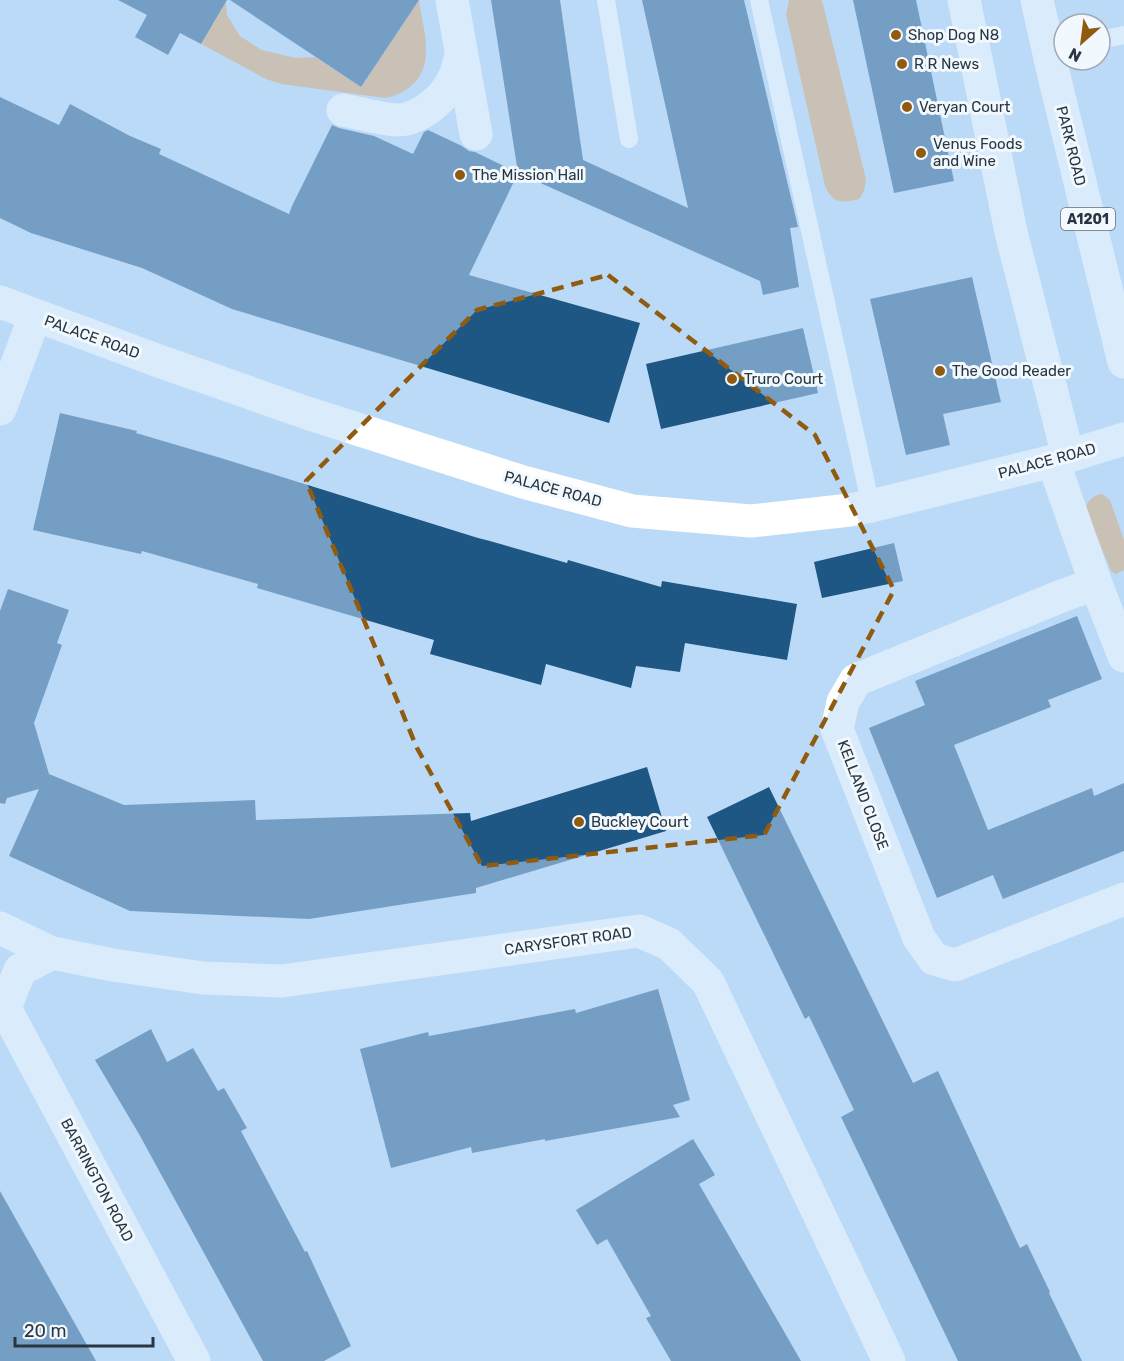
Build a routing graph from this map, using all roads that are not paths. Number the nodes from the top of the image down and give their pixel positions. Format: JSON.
{"nodes":[{"id":1,"x":452,"y":0,"type":"edge"},
{"id":2,"x":606,"y":0,"type":"edge"},
{"id":3,"x":759,"y":0,"type":"edge"},
{"id":4,"x":964,"y":0,"type":"edge"},
{"id":5,"x":1037,"y":0,"type":"edge"},
{"id":6,"x":1052,"y":37,"type":"edge"},
{"id":7,"x":461,"y":55,"type":"junction"},
{"id":8,"x":1054,"y":72,"type":"edge"},
{"id":9,"x":343,"y":110,"type":"dead end"},
{"id":10,"x":476,"y":134,"type":"dead end"},
{"id":11,"x":629,"y":139,"type":"dead end"},
{"id":12,"x":1114,"y":279,"type":"edge"},
{"id":13,"x":0,"y":302,"type":"edge"},
{"id":14,"x":35,"y":316,"type":"junction"},
{"id":15,"x":1124,"y":362,"type":"edge"},
{"id":16,"x":0,"y":409,"type":"edge"},
{"id":17,"x":1124,"y":439,"type":"edge"},
{"id":18,"x":1060,"y":459,"type":"junction"},
{"id":19,"x":871,"y":506,"type":"junction"},
{"id":20,"x":1096,"y":584,"type":"junction"},
{"id":21,"x":1124,"y":656,"type":"edge"},
{"id":22,"x":1124,"y":899,"type":"edge"},
{"id":23,"x":0,"y":928,"type":"edge"},
{"id":24,"x":52,"y":953,"type":"junction"},
{"id":25,"x":3,"y":1003,"type":"edge"},
{"id":26,"x":194,"y":1361,"type":"edge"},
{"id":27,"x":889,"y":1361,"type":"edge"}],
"edges":[{"from":1,"to":7,"type":"street"},
{"from":2,"to":11,"type":"lane"},
{"from":3,"to":19,"type":"lane"},
{"from":4,"to":18,"type":"street"},
{"from":5,"to":6,"type":"street","name":"PARK ROAD","number":"A1201"},
{"from":7,"to":9,"type":"street"},
{"from":7,"to":10,"type":"street"},
{"from":8,"to":12,"type":"street","name":"PARK ROAD","number":"A1201"},
{"from":12,"to":15,"type":"street","name":"PARK ROAD","number":"A1201"},
{"from":13,"to":14,"type":"street","name":"PALACE ROAD"},
{"from":14,"to":16,"type":"street"},
{"from":14,"to":19,"type":"street","name":"PALACE ROAD"},
{"from":17,"to":18,"type":"street","name":"PALACE ROAD"},
{"from":18,"to":19,"type":"street","name":"PALACE ROAD"},
{"from":18,"to":20,"type":"street"},
{"from":20,"to":21,"type":"street"},
{"from":20,"to":22,"type":"street","name":"KELLAND CLOSE"},
{"from":23,"to":24,"type":"street","name":"CARYSFORT ROAD"},
{"from":24,"to":25,"type":"street"},
{"from":24,"to":27,"type":"street","name":"CARYSFORT ROAD"},
{"from":25,"to":26,"type":"street","name":"BARRINGTON ROAD"}]}
